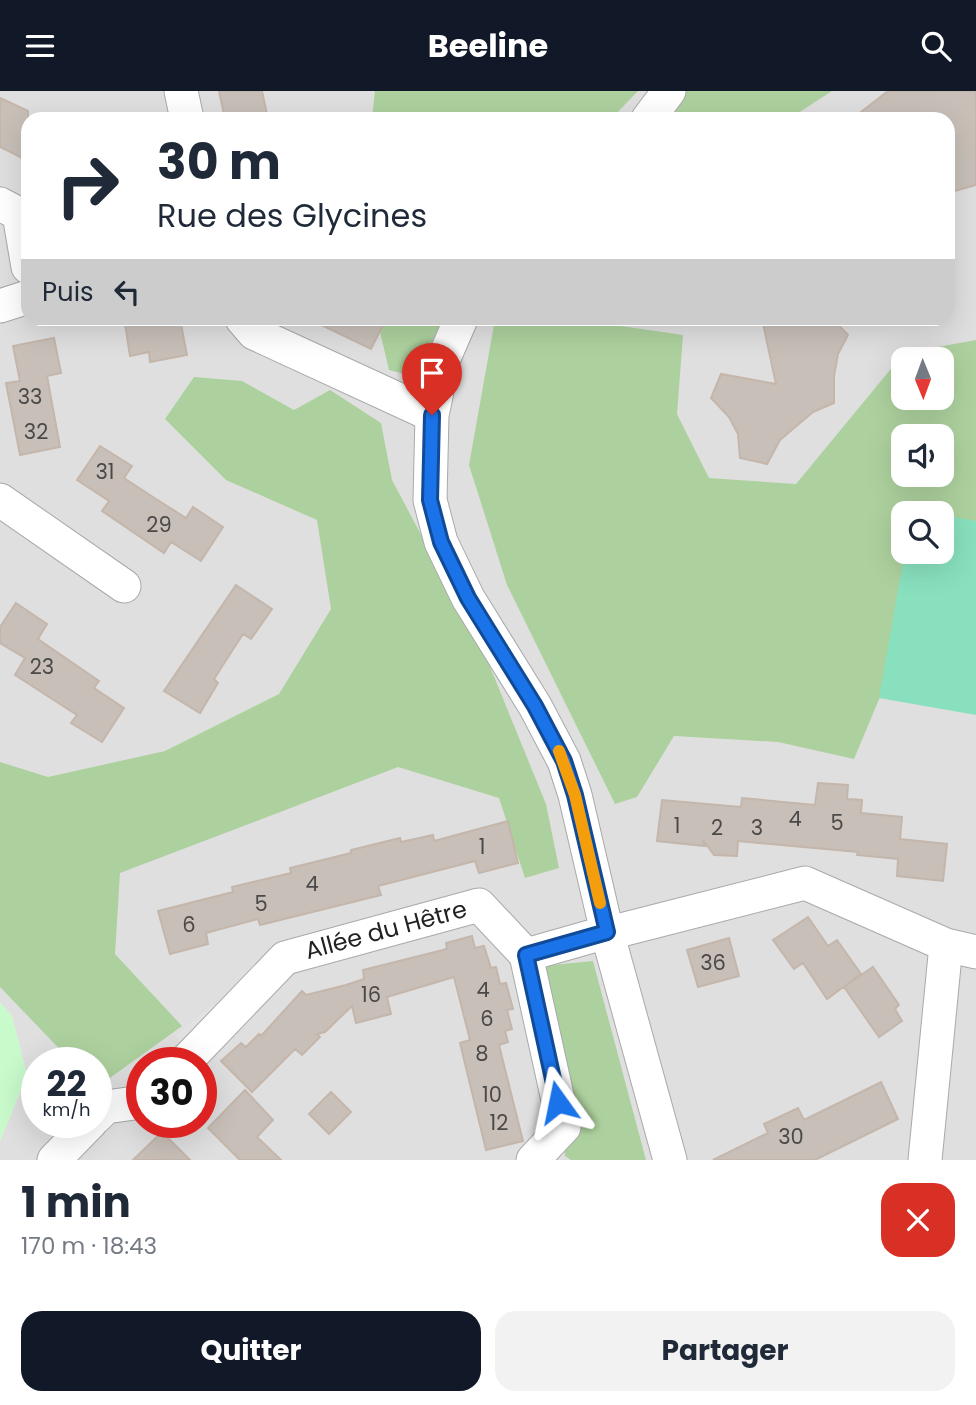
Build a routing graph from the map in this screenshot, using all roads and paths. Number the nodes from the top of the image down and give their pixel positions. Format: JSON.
{"nodes":[{"id":1,"x":181,"y":91,"type":"edge"},
{"id":2,"x":669,"y":91,"type":"edge"},
{"id":3,"x":186,"y":112,"type":"edge"},
{"id":4,"x":653,"y":112,"type":"edge"},
{"id":5,"x":0,"y":204,"type":"edge"},
{"id":6,"x":21,"y":226,"type":"edge"},
{"id":7,"x":21,"y":299,"type":"edge"},
{"id":8,"x":0,"y":306,"type":"edge"},
{"id":9,"x":248,"y":326,"type":"edge"},
{"id":10,"x":458,"y":326,"type":"edge"},
{"id":11,"x":432,"y":415,"type":"junction"},
{"id":12,"x":0,"y":500,"type":"edge"},
{"id":13,"x":124,"y":586,"type":"dead end"},
{"id":14,"x":607,"y":932,"type":"junction"},
{"id":15,"x":961,"y":949,"type":"edge"},
{"id":16,"x":526,"y":955,"type":"junction"},
{"id":17,"x":199,"y":1047,"type":"edge"},
{"id":18,"x":75,"y":1138,"type":"edge"},
{"id":19,"x":54,"y":1160,"type":"edge"},
{"id":20,"x":533,"y":1160,"type":"edge"},
{"id":21,"x":670,"y":1160,"type":"edge"},
{"id":22,"x":925,"y":1160,"type":"edge"}],
"edges":[{"from":1,"to":3,"type":"street"},
{"from":2,"to":4,"type":"street"},
{"from":5,"to":6,"type":"street"},
{"from":7,"to":8,"type":"street"},
{"from":9,"to":11,"type":"street"},
{"from":10,"to":11,"type":"street"},
{"from":11,"to":14,"type":"street"},
{"from":12,"to":13,"type":"street"},
{"from":14,"to":15,"type":"street"},
{"from":14,"to":16,"type":"street"},
{"from":14,"to":21,"type":"street"},
{"from":15,"to":22,"type":"street"},
{"from":16,"to":17,"type":"street","name":"Allée du Hêtre"},
{"from":16,"to":20,"type":"street"},
{"from":18,"to":19,"type":"street"}]}
